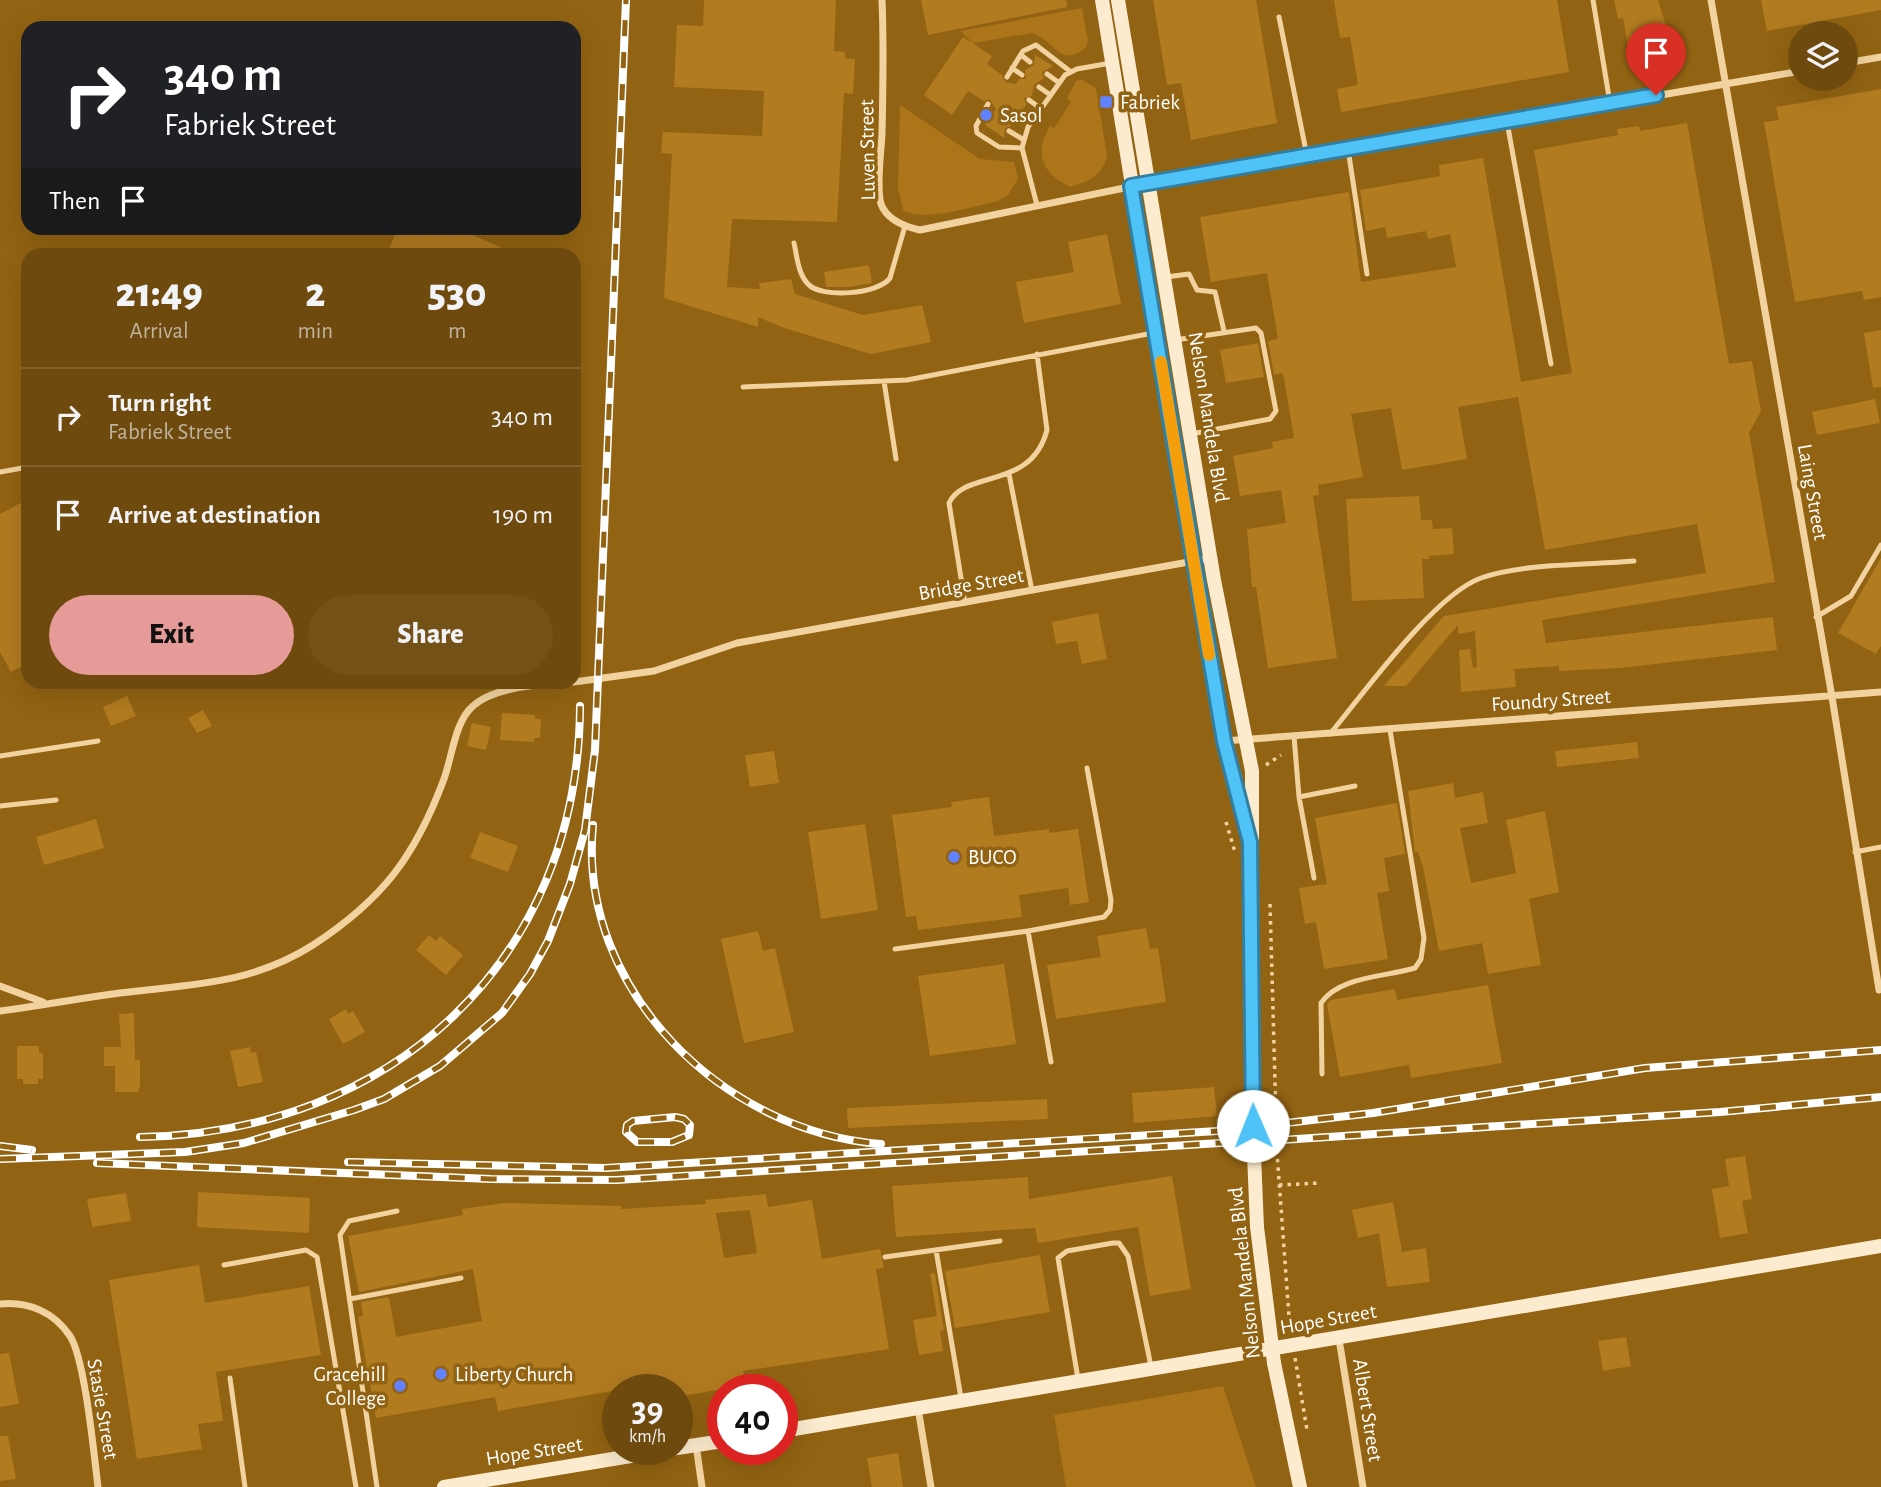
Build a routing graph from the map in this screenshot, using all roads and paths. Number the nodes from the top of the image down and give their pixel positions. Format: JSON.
{"nodes":[{"id":1,"x":882,"y":0,"type":"edge"},
{"id":2,"x":1102,"y":0,"type":"edge"},
{"id":3,"x":1118,"y":0,"type":"edge"},
{"id":4,"x":1593,"y":0,"type":"edge"},
{"id":5,"x":1711,"y":0,"type":"edge"},
{"id":6,"x":1279,"y":17,"type":"dead end"},
{"id":7,"x":1021,"y":55,"type":"junction"},
{"id":8,"x":1881,"y":57,"type":"edge"},
{"id":9,"x":1858,"y":61,"type":"edge"},
{"id":10,"x":1030,"y":62,"type":"dead end"},
{"id":11,"x":1112,"y":63,"type":"junction"},
{"id":12,"x":1013,"y":68,"type":"junction"},
{"id":13,"x":1071,"y":72,"type":"junction"},
{"id":14,"x":1788,"y":73,"type":"edge"},
{"id":15,"x":1047,"y":74,"type":"dead end"},
{"id":16,"x":1022,"y":75,"type":"dead end"},
{"id":17,"x":1006,"y":77,"type":"dead end"},
{"id":18,"x":1058,"y":82,"type":"junction"},
{"id":19,"x":1725,"y":84,"type":"junction"},
{"id":20,"x":1039,"y":87,"type":"dead end"},
{"id":21,"x":1049,"y":94,"type":"junction"},
{"id":22,"x":1029,"y":100,"type":"dead end"},
{"id":23,"x":1610,"y":103,"type":"junction"},
{"id":24,"x":988,"y":104,"type":"dead end"},
{"id":25,"x":1040,"y":108,"type":"junction"},
{"id":26,"x":983,"y":112,"type":"junction"},
{"id":27,"x":1019,"y":116,"type":"dead end"},
{"id":28,"x":990,"y":117,"type":"dead end"},
{"id":29,"x":1507,"y":122,"type":"junction"},
{"id":30,"x":1030,"y":124,"type":"junction"},
{"id":31,"x":1009,"y":131,"type":"dead end"},
{"id":32,"x":1024,"y":140,"type":"junction"},
{"id":33,"x":1022,"y":148,"type":"junction"},
{"id":34,"x":1348,"y":149,"type":"junction"},
{"id":35,"x":1307,"y":156,"type":"junction"},
{"id":36,"x":1149,"y":183,"type":"junction"},
{"id":37,"x":1131,"y":186,"type":"junction"},
{"id":38,"x":1037,"y":205,"type":"junction"},
{"id":39,"x":905,"y":226,"type":"junction"},
{"id":40,"x":794,"y":243,"type":"dead end"},
{"id":41,"x":1367,"y":274,"type":"dead end"},
{"id":42,"x":1165,"y":277,"type":"junction"},
{"id":43,"x":1224,"y":331,"type":"junction"},
{"id":44,"x":1156,"y":332,"type":"junction"},
{"id":45,"x":1175,"y":341,"type":"junction"},
{"id":46,"x":1037,"y":354,"type":"junction"},
{"id":47,"x":1551,"y":364,"type":"dead end"},
{"id":48,"x":884,"y":382,"type":"junction"},
{"id":49,"x":743,"y":387,"type":"dead end"},
{"id":50,"x":1191,"y":434,"type":"junction"},
{"id":51,"x":896,"y":459,"type":"dead end"},
{"id":52,"x":21,"y":468,"type":"edge"},
{"id":53,"x":0,"y":472,"type":"edge"},
{"id":54,"x":1009,"y":474,"type":"junction"},
{"id":55,"x":1881,"y":545,"type":"edge"},
{"id":56,"x":1211,"y":558,"type":"junction"},
{"id":57,"x":1193,"y":561,"type":"junction"},
{"id":58,"x":1634,"y":561,"type":"dead end"},
{"id":59,"x":1032,"y":591,"type":"junction"},
{"id":60,"x":965,"y":603,"type":"junction"},
{"id":61,"x":1816,"y":617,"type":"junction"},
{"id":62,"x":581,"y":681,"type":"edge"},
{"id":63,"x":520,"y":689,"type":"edge"},
{"id":64,"x":1881,"y":692,"type":"edge"},
{"id":65,"x":1832,"y":697,"type":"junction"},
{"id":66,"x":1390,"y":730,"type":"junction"},
{"id":67,"x":1330,"y":734,"type":"junction"},
{"id":68,"x":1294,"y":736,"type":"junction"},
{"id":69,"x":1247,"y":738,"type":"junction"},
{"id":70,"x":98,"y":741,"type":"dead end"},
{"id":71,"x":1224,"y":741,"type":"junction"},
{"id":72,"x":1281,"y":755,"type":"dead end"},
{"id":73,"x":0,"y":756,"type":"edge"},
{"id":74,"x":1265,"y":766,"type":"dead end"},
{"id":75,"x":1087,"y":768,"type":"dead end"},
{"id":76,"x":1355,"y":786,"type":"dead end"},
{"id":77,"x":1299,"y":797,"type":"junction"},
{"id":78,"x":56,"y":800,"type":"dead end"},
{"id":79,"x":0,"y":806,"type":"edge"},
{"id":80,"x":1250,"y":842,"type":"junction"},
{"id":81,"x":1881,"y":847,"type":"edge"},
{"id":82,"x":1856,"y":852,"type":"junction"},
{"id":83,"x":1314,"y":878,"type":"dead end"},
{"id":84,"x":1269,"y":892,"type":"dead end"},
{"id":85,"x":1028,"y":931,"type":"junction"},
{"id":86,"x":895,"y":949,"type":"dead end"},
{"id":87,"x":0,"y":986,"type":"edge"},
{"id":88,"x":1879,"y":990,"type":"dead end"},
{"id":89,"x":44,"y":1002,"type":"junction"},
{"id":90,"x":0,"y":1011,"type":"edge"},
{"id":91,"x":1051,"y":1062,"type":"dead end"},
{"id":92,"x":1322,"y":1074,"type":"dead end"},
{"id":93,"x":1319,"y":1183,"type":"dead end"},
{"id":94,"x":1278,"y":1185,"type":"junction"},
{"id":95,"x":397,"y":1211,"type":"dead end"},
{"id":96,"x":1000,"y":1241,"type":"dead end"},
{"id":97,"x":1881,"y":1246,"type":"edge"},
{"id":98,"x":936,"y":1250,"type":"junction"},
{"id":99,"x":885,"y":1257,"type":"dead end"},
{"id":100,"x":224,"y":1265,"type":"dead end"},
{"id":101,"x":461,"y":1278,"type":"dead end"},
{"id":102,"x":350,"y":1299,"type":"junction"},
{"id":103,"x":0,"y":1304,"type":"edge"},
{"id":104,"x":1339,"y":1339,"type":"junction"},
{"id":105,"x":1293,"y":1347,"type":"junction"},
{"id":106,"x":1152,"y":1370,"type":"junction"},
{"id":107,"x":230,"y":1377,"type":"dead end"},
{"id":108,"x":1079,"y":1382,"type":"junction"},
{"id":109,"x":962,"y":1401,"type":"junction"},
{"id":110,"x":918,"y":1408,"type":"junction"},
{"id":111,"x":798,"y":1428,"type":"edge"},
{"id":112,"x":1307,"y":1435,"type":"dead end"},
{"id":113,"x":707,"y":1443,"type":"edge"},
{"id":114,"x":695,"y":1445,"type":"joint"},
{"id":115,"x":602,"y":1461,"type":"edge"},
{"id":116,"x":98,"y":1487,"type":"edge"},
{"id":117,"x":245,"y":1487,"type":"edge"},
{"id":118,"x":356,"y":1487,"type":"edge"},
{"id":119,"x":377,"y":1487,"type":"edge"},
{"id":120,"x":444,"y":1487,"type":"edge"},
{"id":121,"x":702,"y":1487,"type":"edge"},
{"id":122,"x":931,"y":1487,"type":"edge"},
{"id":123,"x":1300,"y":1487,"type":"edge"},
{"id":124,"x":1363,"y":1487,"type":"edge"}],
"edges":[{"from":1,"to":39,"type":"street","name":"Luven Street"},
{"from":2,"to":11,"type":"street","name":"Nelson Mandela Blvd"},
{"from":3,"to":36,"type":"street","name":"Nelson Mandela Blvd"},
{"from":4,"to":23,"type":"lane"},
{"from":5,"to":19,"type":"street","name":"Laing Street"},
{"from":6,"to":35,"type":"lane"},
{"from":7,"to":10,"type":"lane"},
{"from":7,"to":12,"type":"lane"},
{"from":7,"to":13,"type":"lane"},
{"from":8,"to":9,"type":"street"},
{"from":11,"to":13,"type":"lane"},
{"from":11,"to":37,"type":"street","name":"Nelson Mandela Blvd"},
{"from":12,"to":16,"type":"lane"},
{"from":12,"to":17,"type":"lane"},
{"from":13,"to":18,"type":"lane"},
{"from":14,"to":19,"type":"street"},
{"from":15,"to":18,"type":"lane"},
{"from":18,"to":21,"type":"lane"},
{"from":19,"to":23,"type":"street"},
{"from":19,"to":61,"type":"street","name":"Laing Street"},
{"from":20,"to":21,"type":"lane"},
{"from":21,"to":25,"type":"lane"},
{"from":22,"to":25,"type":"lane"},
{"from":23,"to":29,"type":"street"},
{"from":24,"to":26,"type":"lane"},
{"from":25,"to":30,"type":"lane"},
{"from":26,"to":28,"type":"lane"},
{"from":26,"to":33,"type":"lane"},
{"from":27,"to":30,"type":"lane"},
{"from":29,"to":34,"type":"street"},
{"from":29,"to":47,"type":"lane"},
{"from":30,"to":32,"type":"lane"},
{"from":31,"to":32,"type":"lane"},
{"from":32,"to":33,"type":"lane"},
{"from":33,"to":38,"type":"lane"},
{"from":34,"to":35,"type":"street"},
{"from":34,"to":41,"type":"lane"},
{"from":35,"to":36,"type":"street"},
{"from":36,"to":37,"type":"street"},
{"from":36,"to":42,"type":"street","name":"Nelson Mandela Blvd"},
{"from":37,"to":38,"type":"street"},
{"from":37,"to":44,"type":"street","name":"Nelson Mandela Blvd"},
{"from":38,"to":39,"type":"street"},
{"from":39,"to":40,"type":"lane"},
{"from":42,"to":43,"type":"lane"},
{"from":42,"to":45,"type":"street","name":"Nelson Mandela Blvd"},
{"from":43,"to":45,"type":"lane"},
{"from":43,"to":50,"type":"lane"},
{"from":44,"to":46,"type":"lane"},
{"from":44,"to":57,"type":"street","name":"Nelson Mandela Blvd"},
{"from":45,"to":50,"type":"street","name":"Nelson Mandela Blvd"},
{"from":46,"to":48,"type":"lane"},
{"from":46,"to":54,"type":"lane"},
{"from":48,"to":49,"type":"lane"},
{"from":48,"to":51,"type":"lane"},
{"from":50,"to":56,"type":"street","name":"Nelson Mandela Blvd"},
{"from":52,"to":53,"type":"lane"},
{"from":54,"to":59,"type":"lane"},
{"from":54,"to":60,"type":"lane"},
{"from":55,"to":61,"type":"lane"},
{"from":56,"to":57,"type":"street","name":"Bridge Street"},
{"from":56,"to":69,"type":"street","name":"Nelson Mandela Blvd"},
{"from":57,"to":59,"type":"street","name":"Bridge Street"},
{"from":57,"to":71,"type":"street","name":"Nelson Mandela Blvd"},
{"from":58,"to":67,"type":"lane"},
{"from":59,"to":60,"type":"street","name":"Bridge Street"},
{"from":60,"to":62,"type":"street","name":"Bridge Street"},
{"from":61,"to":65,"type":"street","name":"Laing Street"},
{"from":63,"to":89,"type":"street"},
{"from":64,"to":65,"type":"street","name":"Foundry Street"},
{"from":65,"to":66,"type":"street","name":"Foundry Street"},
{"from":65,"to":82,"type":"street","name":"Laing Street"},
{"from":66,"to":67,"type":"street","name":"Foundry Street"},
{"from":66,"to":92,"type":"lane"},
{"from":67,"to":68,"type":"street","name":"Foundry Street"},
{"from":68,"to":69,"type":"street","name":"Foundry Street"},
{"from":68,"to":77,"type":"lane"},
{"from":69,"to":71,"type":"street","name":"Foundry Street"},
{"from":69,"to":80,"type":"street","name":"Nelson Mandela Blvd"},
{"from":70,"to":73,"type":"lane"},
{"from":71,"to":80,"type":"street","name":"Nelson Mandela Blvd"},
{"from":72,"to":74,"type":"path"},
{"from":75,"to":85,"type":"lane"},
{"from":76,"to":77,"type":"lane"},
{"from":77,"to":83,"type":"lane"},
{"from":78,"to":79,"type":"lane"},
{"from":80,"to":123,"type":"street","name":"Nelson Mandela Blvd","bridge":true},
{"from":81,"to":82,"type":"lane"},
{"from":82,"to":88,"type":"street","name":"Laing Street"},
{"from":84,"to":94,"type":"path"},
{"from":85,"to":86,"type":"lane"},
{"from":85,"to":91,"type":"lane"},
{"from":87,"to":89,"type":"street"},
{"from":89,"to":90,"type":"street"},
{"from":93,"to":94,"type":"path"},
{"from":94,"to":105,"type":"path"},
{"from":95,"to":102,"type":"lane"},
{"from":96,"to":98,"type":"lane"},
{"from":97,"to":104,"type":"street","name":"Hope Street"},
{"from":98,"to":99,"type":"lane"},
{"from":98,"to":109,"type":"lane"},
{"from":100,"to":118,"type":"lane"},
{"from":101,"to":102,"type":"lane"},
{"from":102,"to":119,"type":"lane"},
{"from":103,"to":116,"type":"street","name":"Stasie Street"},
{"from":104,"to":105,"type":"street","name":"Hope Street"},
{"from":104,"to":124,"type":"street","name":"Albert Street"},
{"from":105,"to":106,"type":"street","name":"Hope Street"},
{"from":105,"to":112,"type":"path"},
{"from":106,"to":108,"type":"street","name":"Hope Street"},
{"from":106,"to":108,"type":"lane"},
{"from":107,"to":117,"type":"lane"},
{"from":108,"to":109,"type":"street","name":"Hope Street"},
{"from":109,"to":110,"type":"street","name":"Hope Street"},
{"from":110,"to":111,"type":"street","name":"Hope Street"},
{"from":110,"to":122,"type":"street"},
{"from":113,"to":114,"type":"street","name":"Hope Street"},
{"from":114,"to":121,"type":"street"},
{"from":115,"to":120,"type":"street","name":"Hope Street"}]}
